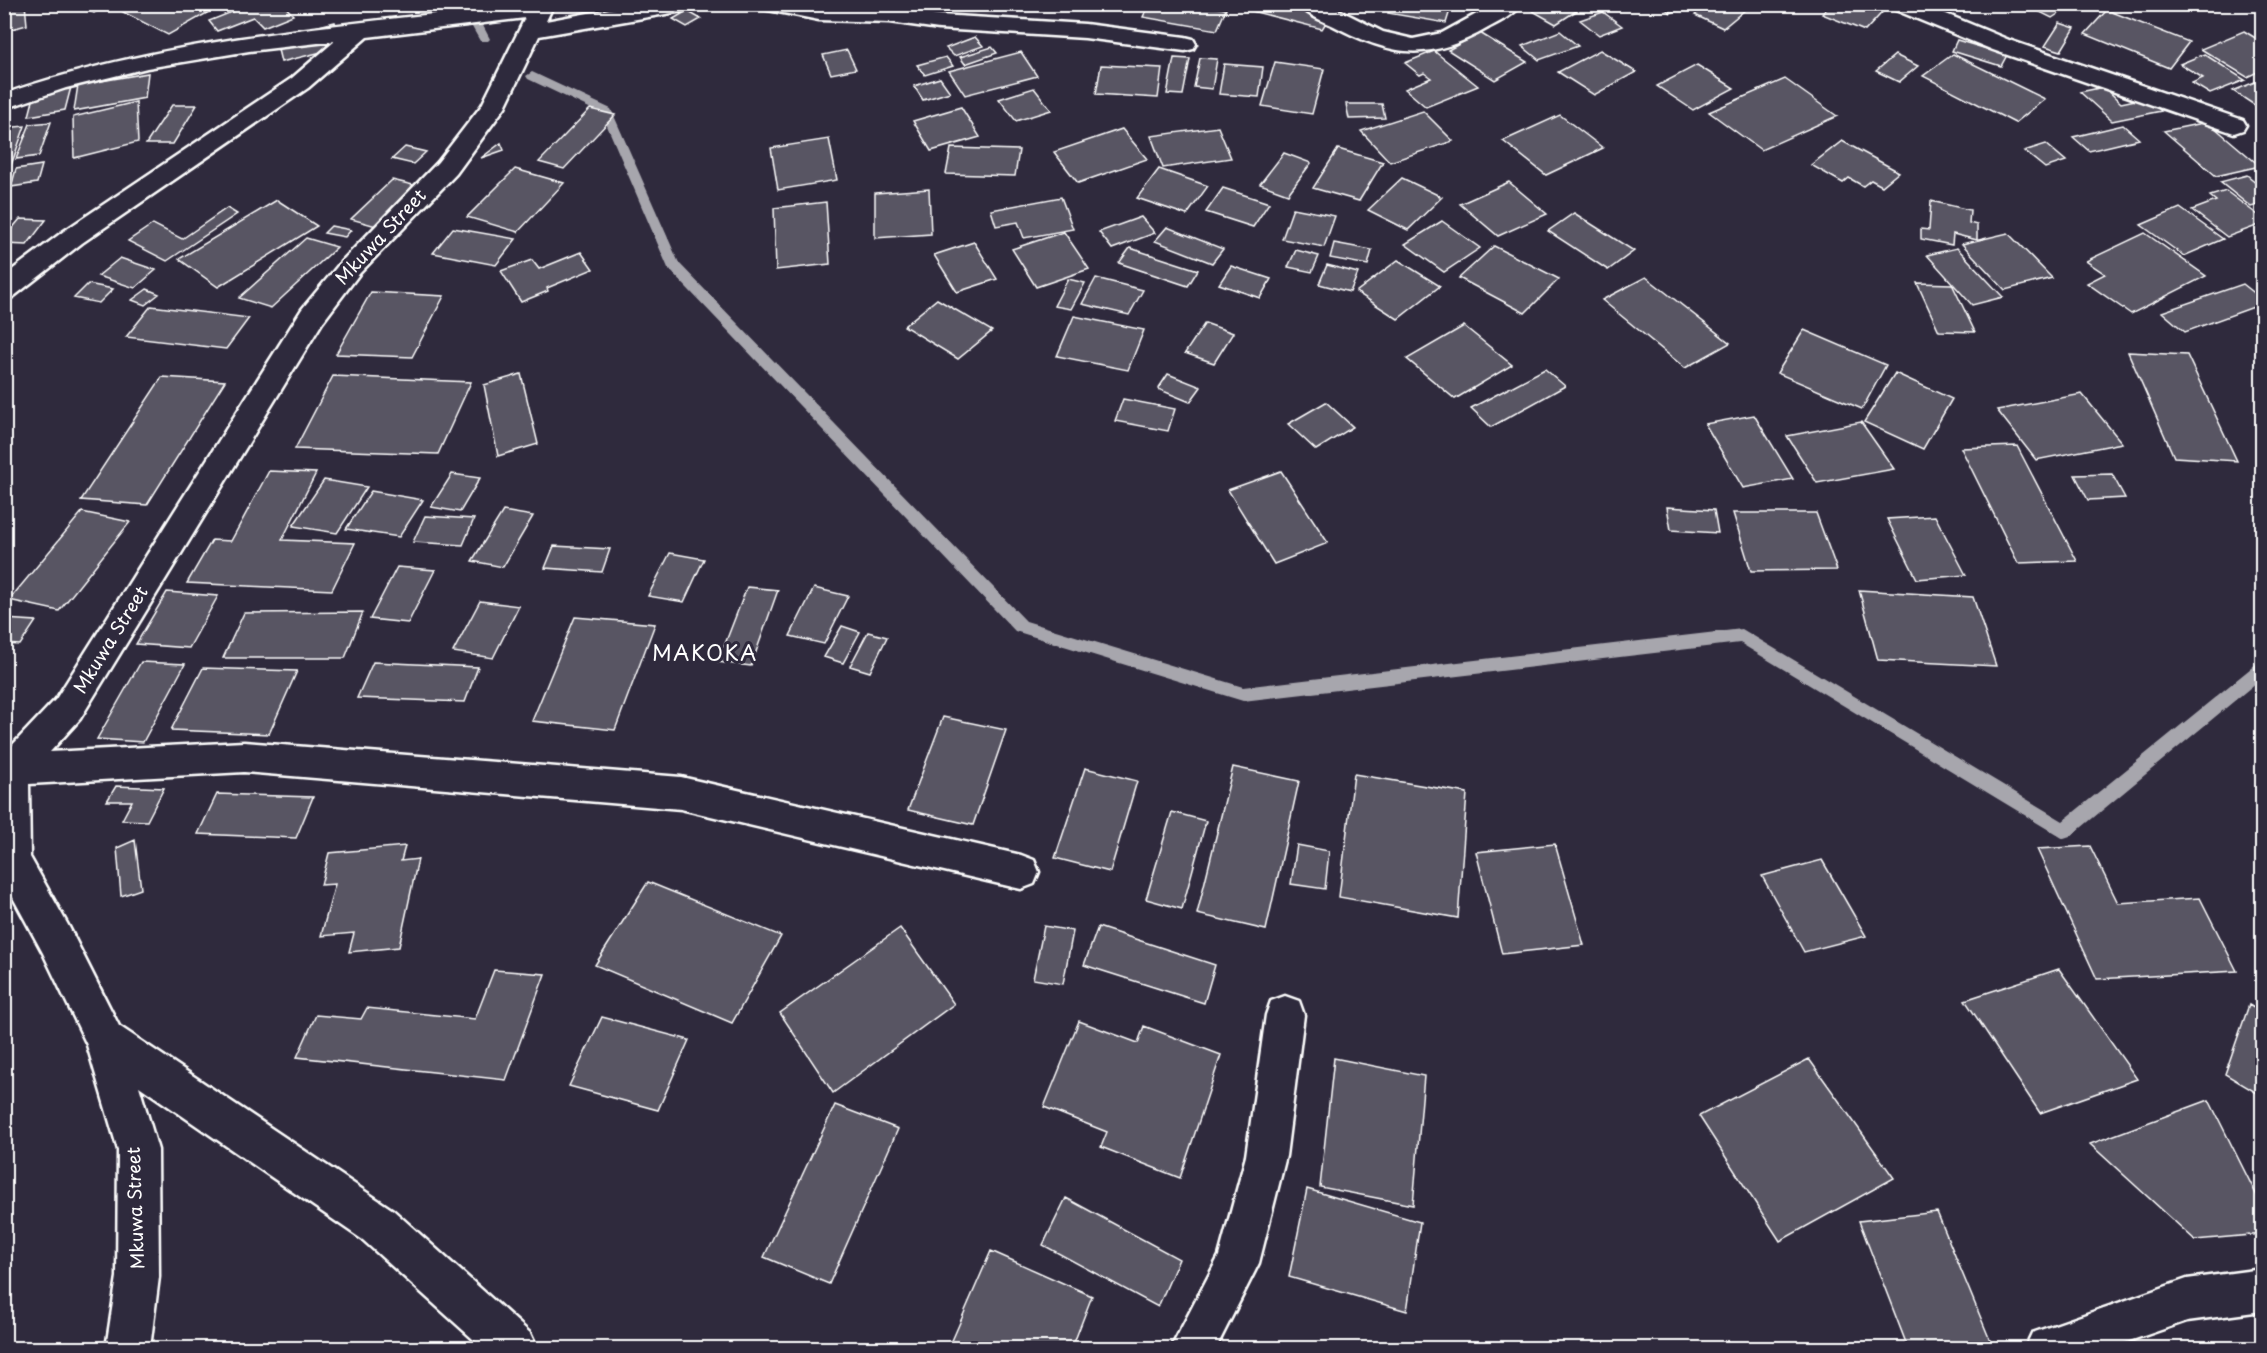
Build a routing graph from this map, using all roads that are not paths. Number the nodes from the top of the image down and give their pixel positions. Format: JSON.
{"nodes":[{"id":1,"x":682,"y":4,"type":"edge"},
{"id":2,"x":771,"y":4,"type":"edge"},
{"id":3,"x":1310,"y":4,"type":"edge"},
{"id":4,"x":1510,"y":4,"type":"edge"},
{"id":5,"x":1901,"y":4,"type":"edge"},
{"id":6,"x":538,"y":15,"type":"edge"},
{"id":7,"x":361,"y":30,"type":"junction"},
{"id":8,"x":1185,"y":44,"type":"dead end"},
{"id":9,"x":4,"y":102,"type":"edge"},
{"id":10,"x":2234,"y":124,"type":"dead end"},
{"id":11,"x":4,"y":290,"type":"edge"},
{"id":12,"x":8,"y":771,"type":"edge"},
{"id":13,"x":1021,"y":872,"type":"dead end"},
{"id":14,"x":1285,"y":1015,"type":"dead end"},
{"id":15,"x":105,"y":1040,"type":"junction"},
{"id":16,"x":2262,"y":1290,"type":"edge"},
{"id":17,"x":128,"y":1348,"type":"edge"},
{"id":18,"x":515,"y":1348,"type":"edge"},
{"id":19,"x":1193,"y":1348,"type":"edge"},
{"id":20,"x":2047,"y":1348,"type":"edge"}],
"edges":[{"from":1,"to":6,"type":"street"},
{"from":2,"to":8,"type":"street"},
{"from":3,"to":4,"type":"street"},
{"from":5,"to":10,"type":"street"},
{"from":6,"to":7,"type":"street"},
{"from":6,"to":12,"type":"street","name":"Mkuwa Street"},
{"from":7,"to":9,"type":"street"},
{"from":7,"to":11,"type":"street"},
{"from":12,"to":13,"type":"street"},
{"from":12,"to":15,"type":"street","name":"Mkuwa Street"},
{"from":14,"to":19,"type":"street"},
{"from":15,"to":17,"type":"street","name":"Mkuwa Street"},
{"from":15,"to":18,"type":"street"},
{"from":16,"to":20,"type":"street"}]}
